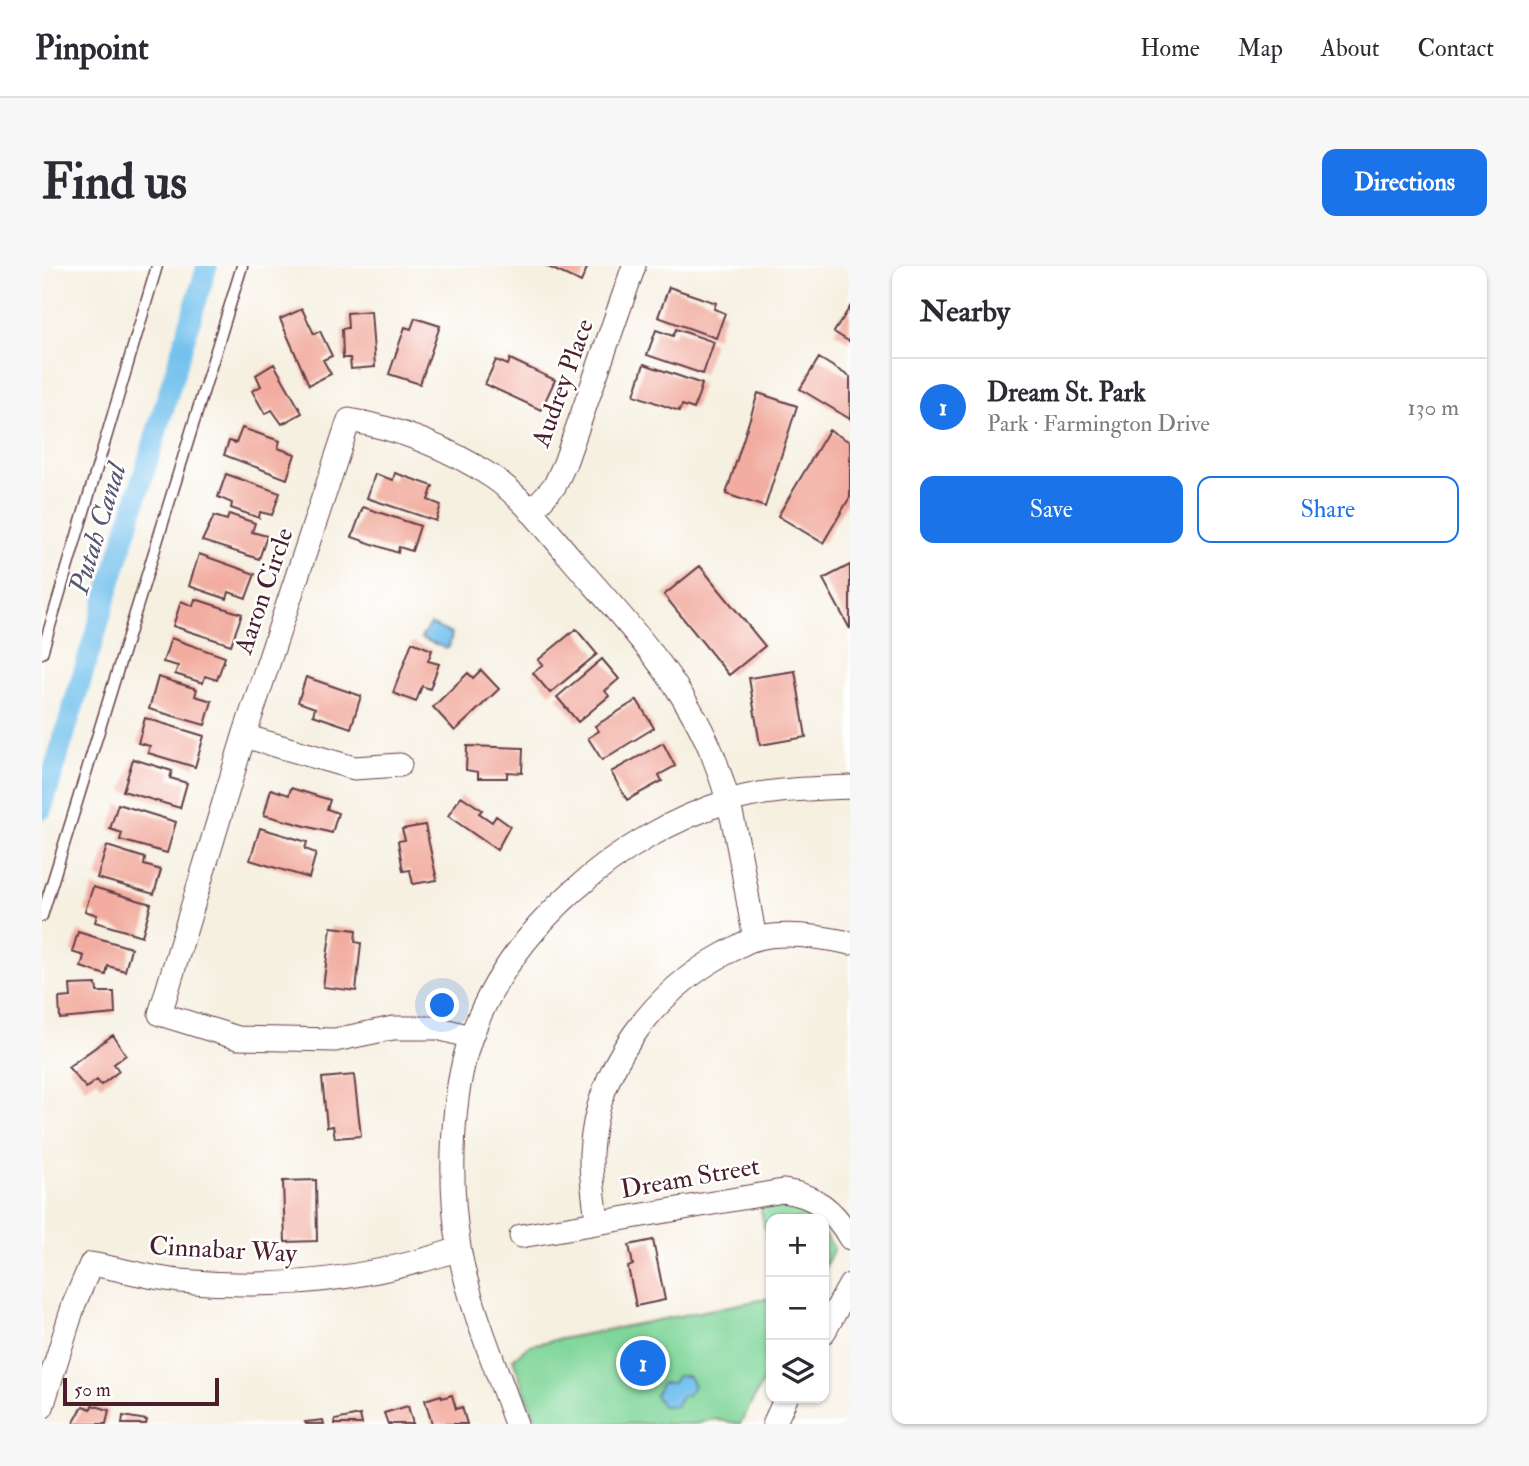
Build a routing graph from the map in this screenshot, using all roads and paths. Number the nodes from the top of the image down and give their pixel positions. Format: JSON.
{"nodes":[{"id":1,"x":157,"y":266,"type":"edge"},
{"id":2,"x":242,"y":266,"type":"edge"},
{"id":3,"x":634,"y":266,"type":"edge"},
{"id":4,"x":531,"y":512,"type":"junction"},
{"id":5,"x":42,"y":653,"type":"edge"},
{"id":6,"x":244,"y":736,"type":"junction"},
{"id":7,"x":400,"y":765,"type":"dead end"},
{"id":8,"x":850,"y":787,"type":"edge"},
{"id":9,"x":729,"y":802,"type":"junction"},
{"id":10,"x":42,"y":916,"type":"edge"},
{"id":11,"x":755,"y":939,"type":"junction"},
{"id":12,"x":850,"y":943,"type":"edge"},
{"id":13,"x":471,"y":1037,"type":"junction"},
{"id":14,"x":597,"y":1222,"type":"junction"},
{"id":15,"x":521,"y":1236,"type":"dead end"},
{"id":16,"x":850,"y":1238,"type":"edge"},
{"id":17,"x":459,"y":1249,"type":"junction"},
{"id":18,"x":850,"y":1285,"type":"edge"},
{"id":19,"x":829,"y":1323,"type":"edge"},
{"id":20,"x":784,"y":1403,"type":"edge"},
{"id":21,"x":42,"y":1406,"type":"edge"},
{"id":22,"x":516,"y":1424,"type":"edge"},
{"id":23,"x":774,"y":1424,"type":"edge"}],
"edges":[{"from":1,"to":5,"type":"lane"},
{"from":2,"to":10,"type":"lane"},
{"from":3,"to":4,"type":"street","name":"Audrey Place"},
{"from":4,"to":6,"type":"street","name":"Aaron Circle"},
{"from":4,"to":9,"type":"street","name":"Aaron Circle"},
{"from":6,"to":7,"type":"street"},
{"from":6,"to":13,"type":"street","name":"Aaron Circle"},
{"from":8,"to":9,"type":"street"},
{"from":9,"to":11,"type":"street","name":"Aaron Circle"},
{"from":9,"to":13,"type":"street"},
{"from":11,"to":12,"type":"street"},
{"from":11,"to":14,"type":"street"},
{"from":13,"to":17,"type":"street"},
{"from":14,"to":15,"type":"street","name":"Dream Street"},
{"from":14,"to":16,"type":"street","name":"Dream Street"},
{"from":17,"to":21,"type":"street","name":"Cinnabar Way"},
{"from":17,"to":22,"type":"street"},
{"from":18,"to":19,"type":"street"},
{"from":20,"to":23,"type":"street"}]}
